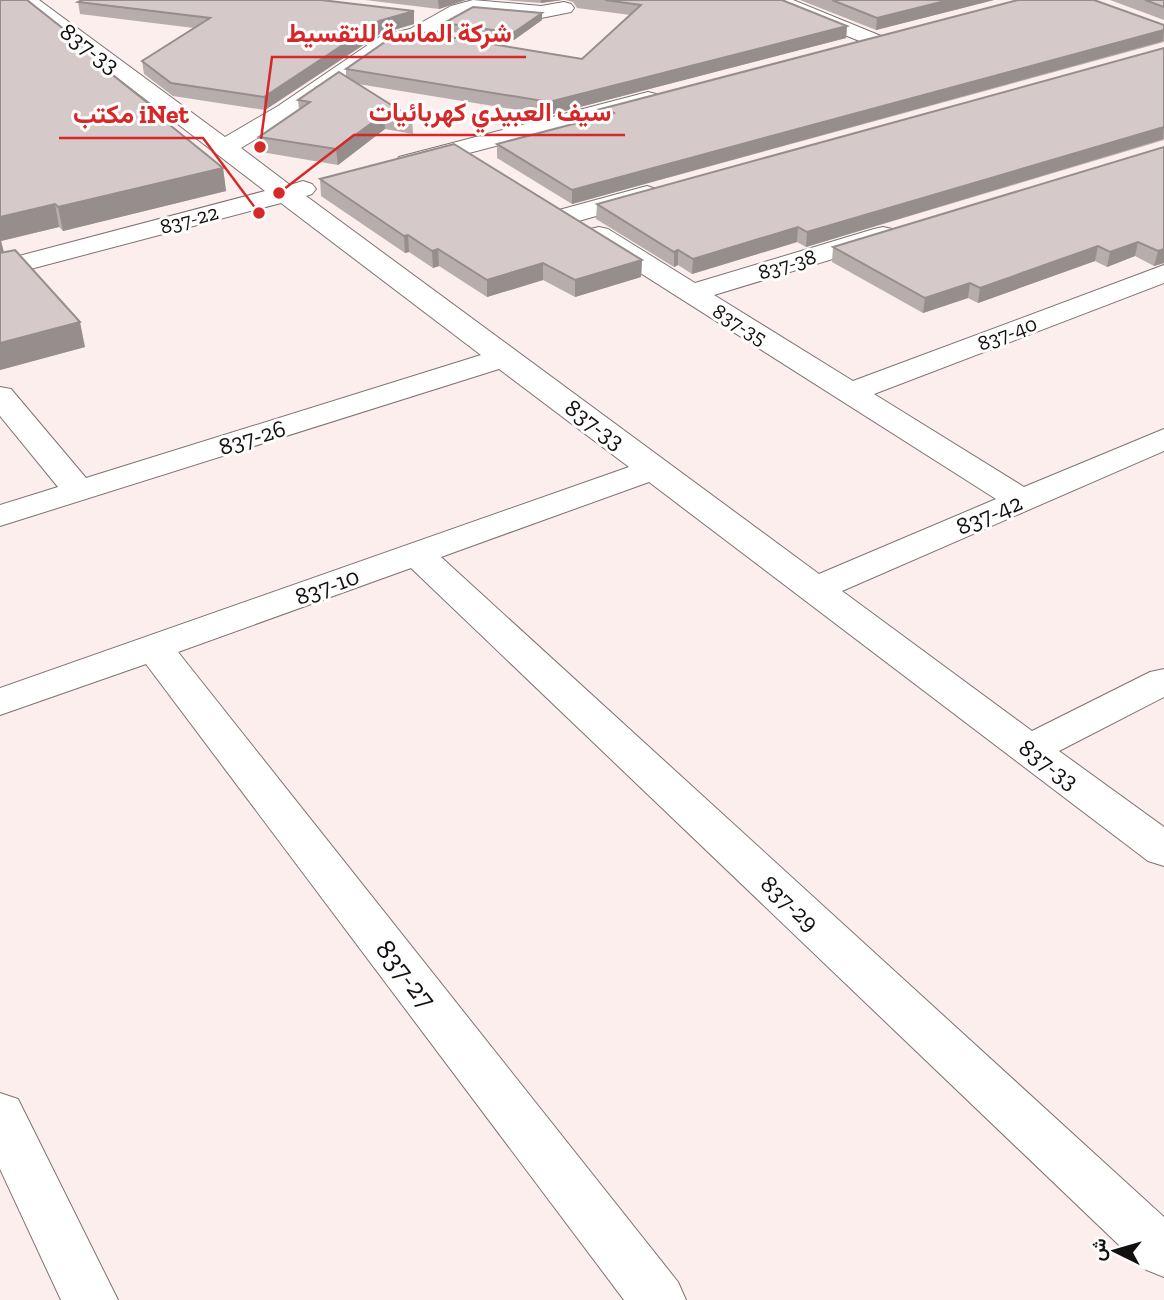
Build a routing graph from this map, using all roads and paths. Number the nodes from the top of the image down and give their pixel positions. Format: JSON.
{"nodes":[{"id":1,"x":775,"y":0,"type":"edge"},
{"id":2,"x":44,"y":6,"type":"edge"},
{"id":3,"x":564,"y":8,"type":"dead end"},
{"id":4,"x":404,"y":14,"type":"edge"},
{"id":5,"x":444,"y":19,"type":"junction"},
{"id":6,"x":900,"y":33,"type":"edge"},
{"id":7,"x":415,"y":35,"type":"junction"},
{"id":8,"x":874,"y":40,"type":"junction"},
{"id":9,"x":460,"y":42,"type":"edge"},
{"id":10,"x":834,"y":51,"type":"edge"},
{"id":11,"x":674,"y":92,"type":"edge"},
{"id":12,"x":224,"y":148,"type":"junction"},
{"id":13,"x":460,"y":148,"type":"junction"},
{"id":14,"x":379,"y":169,"type":"edge"},
{"id":15,"x":492,"y":169,"type":"edge"},
{"id":16,"x":326,"y":183,"type":"edge"},
{"id":17,"x":674,"y":187,"type":"edge"},
{"id":18,"x":285,"y":194,"type":"junction"},
{"id":19,"x":901,"y":229,"type":"edge"},
{"id":20,"x":0,"y":269,"type":"edge"},
{"id":21,"x":1164,"y":273,"type":"edge"},
{"id":22,"x":691,"y":293,"type":"junction"},
{"id":23,"x":505,"y":358,"type":"junction"},
{"id":24,"x":849,"y":393,"type":"junction"},
{"id":25,"x":0,"y":396,"type":"edge"},
{"id":26,"x":1164,"y":439,"type":"edge"},
{"id":27,"x":655,"y":469,"type":"junction"},
{"id":28,"x":79,"y":491,"type":"junction"},
{"id":29,"x":1021,"y":500,"type":"junction"},
{"id":30,"x":0,"y":516,"type":"edge"},
{"id":31,"x":416,"y":554,"type":"junction"},
{"id":32,"x":815,"y":589,"type":"junction"},
{"id":33,"x":154,"y":648,"type":"junction"},
{"id":34,"x":1164,"y":681,"type":"edge"},
{"id":35,"x":0,"y":702,"type":"edge"},
{"id":36,"x":1029,"y":749,"type":"junction"},
{"id":37,"x":1164,"y":850,"type":"edge"},
{"id":38,"x":0,"y":1114,"type":"edge"},
{"id":39,"x":1164,"y":1252,"type":"edge"},
{"id":40,"x":90,"y":1300,"type":"edge"},
{"id":41,"x":658,"y":1300,"type":"edge"}],
"edges":[{"from":1,"to":8,"type":"street"},
{"from":2,"to":12,"type":"street","name":"837-33"},
{"from":3,"to":5,"type":"street"},
{"from":4,"to":5,"type":"street"},
{"from":5,"to":7,"type":"street"},
{"from":6,"to":8,"type":"street"},
{"from":7,"to":9,"type":"street"},
{"from":7,"to":12,"type":"street"},
{"from":8,"to":10,"type":"street"},
{"from":11,"to":13,"type":"street"},
{"from":12,"to":18,"type":"street","name":"837-33"},
{"from":13,"to":14,"type":"street"},
{"from":13,"to":15,"type":"street"},
{"from":16,"to":18,"type":"street","name":"837-22"},
{"from":17,"to":22,"type":"street","name":"837-35"},
{"from":18,"to":20,"type":"street","name":"837-22"},
{"from":18,"to":23,"type":"street","name":"837-33"},
{"from":19,"to":22,"type":"street","name":"837-38"},
{"from":21,"to":24,"type":"street","name":"837-40"},
{"from":22,"to":24,"type":"street","name":"837-35"},
{"from":23,"to":27,"type":"street","name":"837-33"},
{"from":23,"to":28,"type":"street","name":"837-26"},
{"from":24,"to":29,"type":"street","name":"837-35"},
{"from":25,"to":28,"type":"street"},
{"from":26,"to":29,"type":"street","name":"837-42"},
{"from":27,"to":31,"type":"street","name":"837-10"},
{"from":27,"to":32,"type":"street","name":"837-33"},
{"from":28,"to":30,"type":"street","name":"837-26"},
{"from":29,"to":32,"type":"street","name":"837-42"},
{"from":31,"to":33,"type":"street","name":"837-10"},
{"from":31,"to":39,"type":"street","name":"837-29"},
{"from":32,"to":36,"type":"street","name":"837-33"},
{"from":33,"to":35,"type":"street","name":"837-10"},
{"from":33,"to":41,"type":"street","name":"837-27"},
{"from":34,"to":36,"type":"street"},
{"from":36,"to":37,"type":"street","name":"837-33"},
{"from":38,"to":40,"type":"street"}]}
